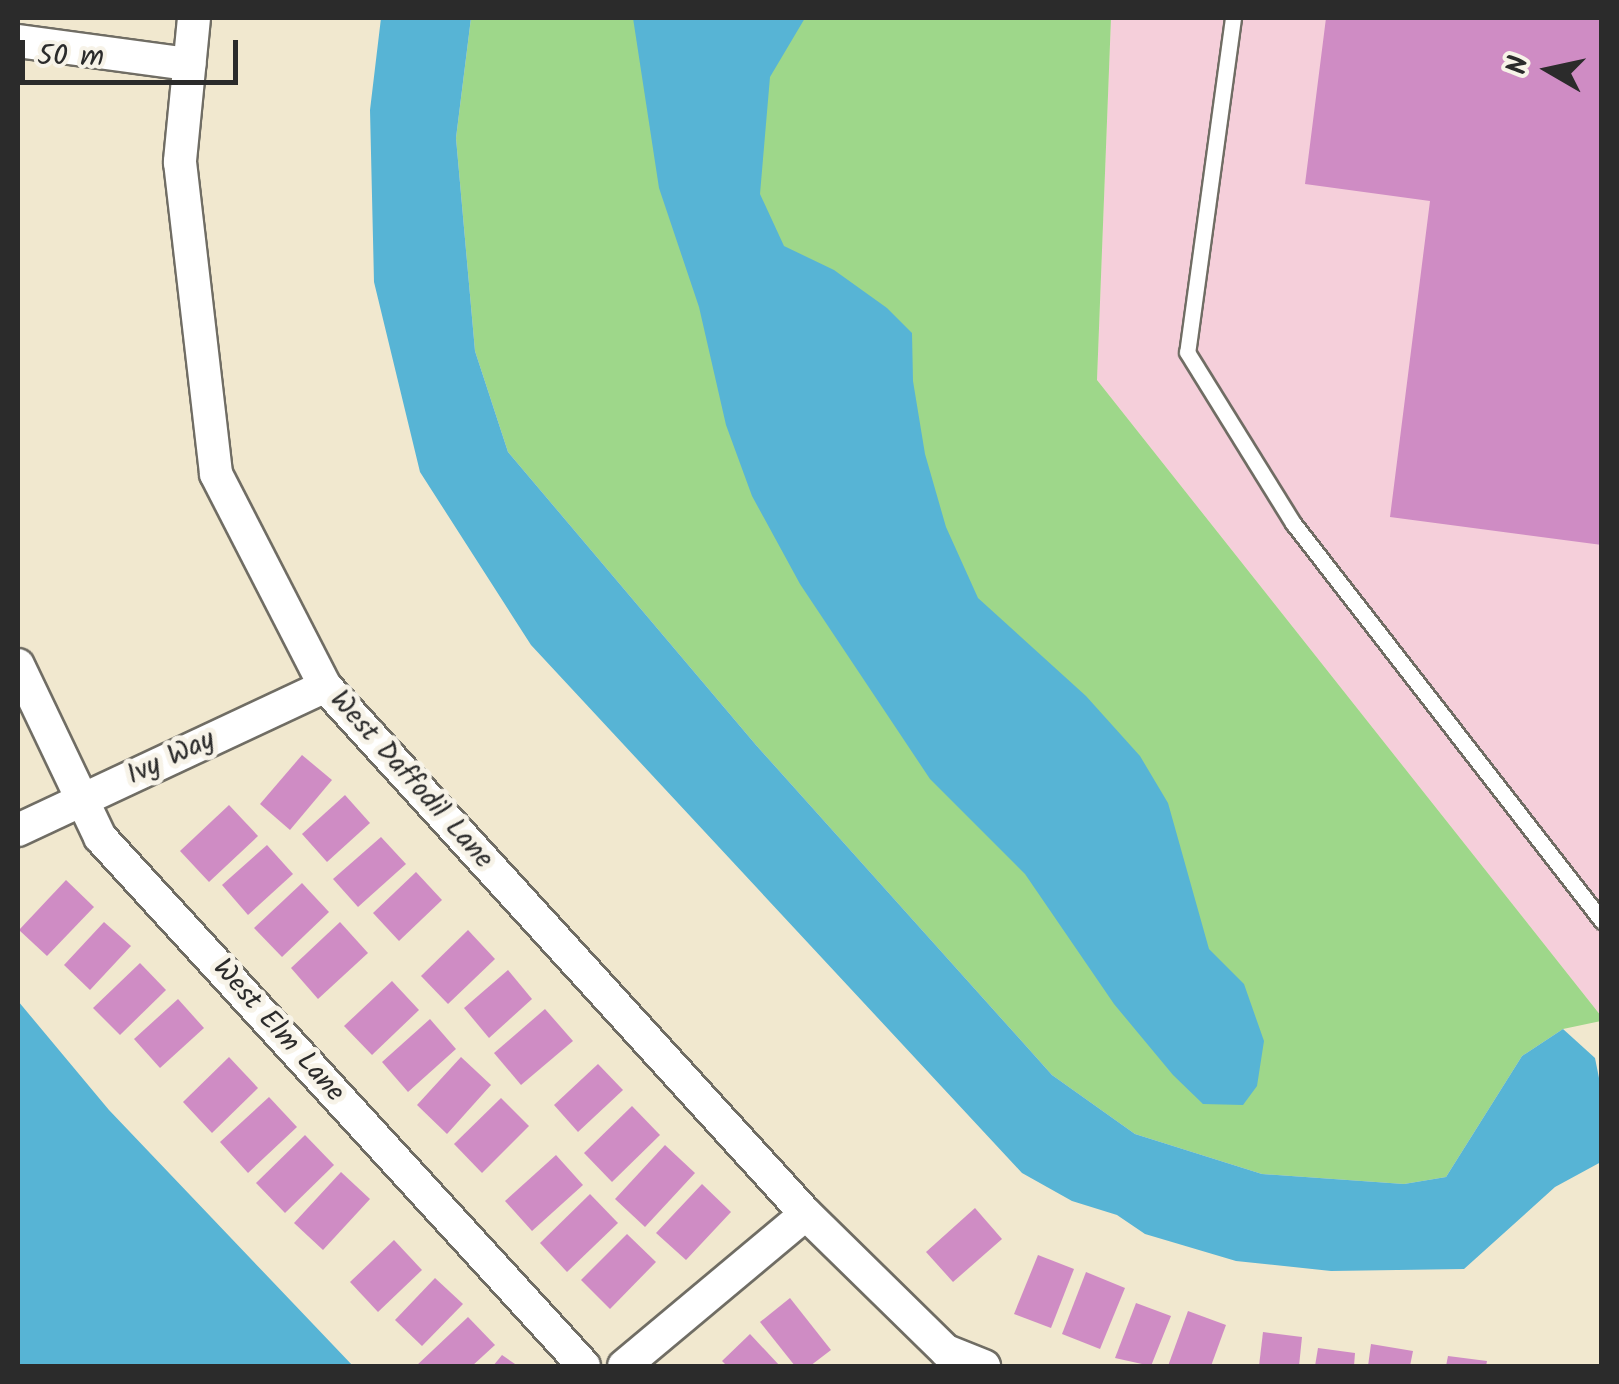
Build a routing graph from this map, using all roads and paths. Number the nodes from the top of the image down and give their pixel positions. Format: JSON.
{"nodes":[{"id":1,"x":194,"y":18,"type":"edge"},
{"id":2,"x":1232,"y":18,"type":"edge"},
{"id":3,"x":18,"y":41,"type":"edge"},
{"id":4,"x":188,"y":64,"type":"junction"},
{"id":5,"x":18,"y":665,"type":"edge"},
{"id":6,"x":326,"y":686,"type":"junction"},
{"id":7,"x":81,"y":800,"type":"junction"},
{"id":8,"x":18,"y":830,"type":"edge"},
{"id":9,"x":1602,"y":922,"type":"edge"},
{"id":10,"x":806,"y":1214,"type":"junction"},
{"id":11,"x":584,"y":1366,"type":"edge"},
{"id":12,"x":624,"y":1366,"type":"edge"},
{"id":13,"x":984,"y":1366,"type":"edge"}],
"edges":[{"from":1,"to":4,"type":"street","name":"West Daffodil Lane"},
{"from":2,"to":9,"type":"lane"},
{"from":3,"to":4,"type":"street"},
{"from":4,"to":6,"type":"street","name":"West Daffodil Lane"},
{"from":5,"to":7,"type":"street","name":"West Elm Lane"},
{"from":6,"to":7,"type":"street","name":"Ivy Way"},
{"from":6,"to":10,"type":"street","name":"West Daffodil Lane"},
{"from":7,"to":8,"type":"street","name":"Ivy Way"},
{"from":7,"to":11,"type":"street","name":"West Elm Lane"},
{"from":10,"to":12,"type":"street"},
{"from":10,"to":13,"type":"street","name":"West Daffodil Lane"}]}
